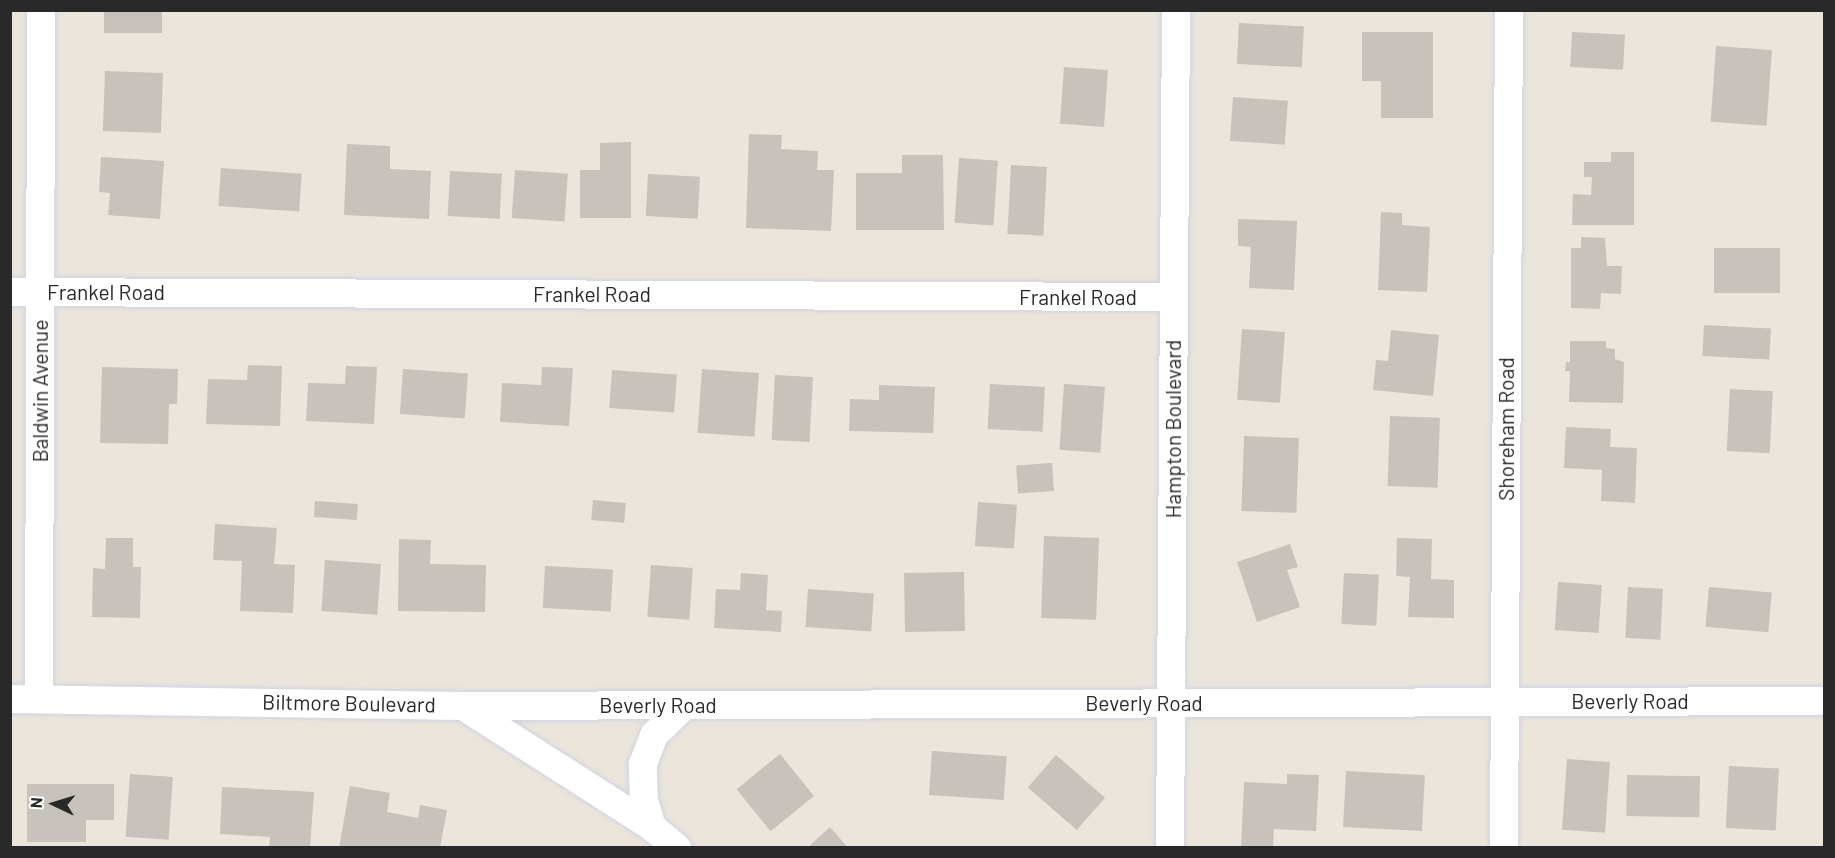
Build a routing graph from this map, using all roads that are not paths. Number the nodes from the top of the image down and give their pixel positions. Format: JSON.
{"nodes":[{"id":1,"x":41,"y":10,"type":"edge"},
{"id":2,"x":1176,"y":10,"type":"edge"},
{"id":3,"x":1509,"y":10,"type":"edge"},
{"id":4,"x":10,"y":292,"type":"edge"},
{"id":5,"x":40,"y":292,"type":"junction"},
{"id":6,"x":1174,"y":297,"type":"junction"},
{"id":7,"x":10,"y":699,"type":"edge"},
{"id":8,"x":39,"y":699,"type":"junction"},
{"id":9,"x":1824,"y":701,"type":"edge"},
{"id":10,"x":1505,"y":702,"type":"junction"},
{"id":11,"x":1172,"y":703,"type":"junction"},
{"id":12,"x":685,"y":705,"type":"junction"},
{"id":13,"x":463,"y":706,"type":"junction"},
{"id":14,"x":652,"y":827,"type":"junction"},
{"id":15,"x":677,"y":848,"type":"edge"},
{"id":16,"x":1170,"y":848,"type":"edge"},
{"id":17,"x":1504,"y":848,"type":"edge"}],
"edges":[{"from":1,"to":5,"type":"street","name":"Baldwin Avenue"},
{"from":2,"to":6,"type":"street","name":"Hampton Boulevard"},
{"from":3,"to":10,"type":"street","name":"Shoreham Road"},
{"from":4,"to":5,"type":"street","name":"Frankel Road"},
{"from":5,"to":6,"type":"street","name":"Frankel Road"},
{"from":5,"to":8,"type":"street","name":"Baldwin Avenue"},
{"from":6,"to":11,"type":"street","name":"Hampton Boulevard"},
{"from":7,"to":8,"type":"street","name":"Biltmore Boulevard"},
{"from":8,"to":13,"type":"street","name":"Biltmore Boulevard"},
{"from":9,"to":10,"type":"street","name":"Beverly Road"},
{"from":10,"to":11,"type":"street","name":"Beverly Road"},
{"from":10,"to":17,"type":"street","name":"Shoreham Road"},
{"from":11,"to":12,"type":"street","name":"Beverly Road"},
{"from":11,"to":16,"type":"street","name":"Hampton Boulevard"},
{"from":12,"to":13,"type":"street","name":"Beverly Road"},
{"from":12,"to":14,"type":"street"},
{"from":13,"to":14,"type":"street","name":"Biltmore Boulevard"},
{"from":14,"to":15,"type":"street","name":"Biltmore Boulevard"}]}
